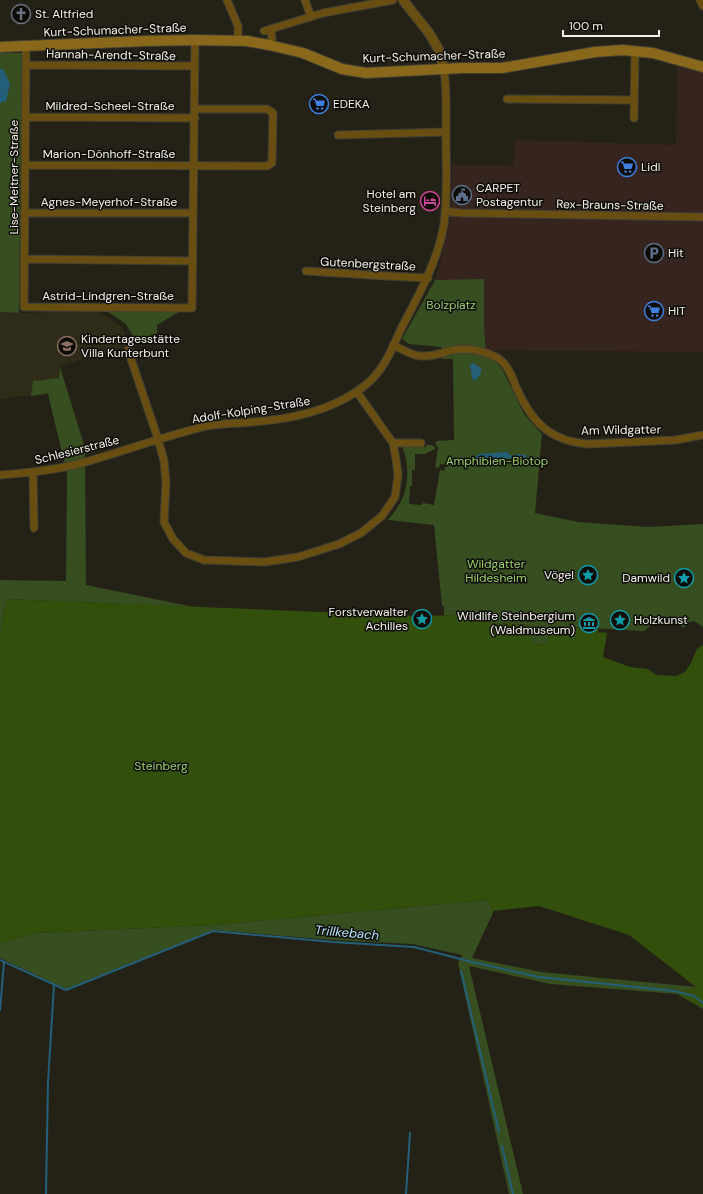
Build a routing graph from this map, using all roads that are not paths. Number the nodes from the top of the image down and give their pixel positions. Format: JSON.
{"nodes":[{"id":1,"x":227,"y":0,"type":"edge"},
{"id":2,"x":305,"y":0,"type":"edge"},
{"id":3,"x":393,"y":0,"type":"edge"},
{"id":4,"x":403,"y":0,"type":"edge"},
{"id":5,"x":700,"y":0,"type":"edge"},
{"id":6,"x":703,"y":6,"type":"edge"},
{"id":7,"x":311,"y":17,"type":"junction"},
{"id":8,"x":272,"y":38,"type":"dead end"},
{"id":9,"x":195,"y":40,"type":"junction"},
{"id":10,"x":238,"y":41,"type":"junction"},
{"id":11,"x":26,"y":46,"type":"junction"},
{"id":12,"x":0,"y":47,"type":"edge"},
{"id":13,"x":635,"y":51,"type":"junction"},
{"id":14,"x":26,"y":65,"type":"junction"},
{"id":15,"x":195,"y":66,"type":"junction"},
{"id":16,"x":703,"y":67,"type":"edge"},
{"id":17,"x":444,"y":70,"type":"junction"},
{"id":18,"x":507,"y":99,"type":"dead end"},
{"id":19,"x":634,"y":100,"type":"junction"},
{"id":20,"x":195,"y":109,"type":"junction"},
{"id":21,"x":25,"y":117,"type":"junction"},
{"id":22,"x":195,"y":118,"type":"junction"},
{"id":23,"x":634,"y":118,"type":"dead end"},
{"id":24,"x":446,"y":132,"type":"junction"},
{"id":25,"x":338,"y":135,"type":"dead end"},
{"id":26,"x":24,"y":165,"type":"junction"},
{"id":27,"x":194,"y":165,"type":"junction"},
{"id":28,"x":445,"y":211,"type":"junction"},
{"id":29,"x":24,"y":213,"type":"junction"},
{"id":30,"x":193,"y":213,"type":"junction"},
{"id":31,"x":703,"y":217,"type":"edge"},
{"id":32,"x":24,"y":259,"type":"junction"},
{"id":33,"x":193,"y":261,"type":"junction"},
{"id":34,"x":306,"y":271,"type":"dead end"},
{"id":35,"x":428,"y":278,"type":"junction"},
{"id":36,"x":24,"y":307,"type":"joint"},
{"id":37,"x":393,"y":345,"type":"junction"},
{"id":38,"x":128,"y":350,"type":"dead end"},
{"id":39,"x":357,"y":392,"type":"junction"},
{"id":40,"x":703,"y":435,"type":"edge"},
{"id":41,"x":158,"y":439,"type":"junction"},
{"id":42,"x":393,"y":443,"type":"junction"},
{"id":43,"x":421,"y":443,"type":"dead end"},
{"id":44,"x":33,"y":472,"type":"junction"},
{"id":45,"x":0,"y":475,"type":"edge"},
{"id":46,"x":34,"y":528,"type":"dead end"}],
"edges":[{"from":1,"to":10,"type":"street"},
{"from":2,"to":7,"type":"street"},
{"from":3,"to":7,"type":"street"},
{"from":4,"to":17,"type":"street"},
{"from":5,"to":6,"type":"street"},
{"from":7,"to":8,"type":"street"},
{"from":9,"to":10,"type":"main road","name":"Kurt-Schumacher-Straße"},
{"from":9,"to":11,"type":"main road","name":"Kurt-Schumacher-Straße"},
{"from":9,"to":15,"type":"street"},
{"from":10,"to":17,"type":"main road","name":"Kurt-Schumacher-Straße"},
{"from":11,"to":12,"type":"main road","name":"Kurt-Schumacher-Straße"},
{"from":11,"to":14,"type":"street","name":"Lise-Meitner-Straße"},
{"from":13,"to":16,"type":"main road","name":"Kurt-Schumacher-Straße"},
{"from":13,"to":17,"type":"main road","name":"Kurt-Schumacher-Straße"},
{"from":13,"to":19,"type":"street"},
{"from":14,"to":15,"type":"street","name":"Hannah-Arendt-Straße"},
{"from":14,"to":21,"type":"street","name":"Lise-Meitner-Straße"},
{"from":15,"to":20,"type":"street"},
{"from":17,"to":24,"type":"street","name":"Adolf-Kolping-Straße"},
{"from":18,"to":19,"type":"street"},
{"from":19,"to":23,"type":"street"},
{"from":20,"to":22,"type":"street"},
{"from":20,"to":27,"type":"street","name":"Marion-Dönhoff-Straße"},
{"from":21,"to":22,"type":"street","name":"Mildred-Scheel-Straße"},
{"from":21,"to":26,"type":"street","name":"Lise-Meitner-Straße"},
{"from":22,"to":27,"type":"street"},
{"from":24,"to":25,"type":"street"},
{"from":24,"to":28,"type":"street","name":"Adolf-Kolping-Straße"},
{"from":26,"to":27,"type":"street","name":"Marion-Dönhoff-Straße"},
{"from":26,"to":29,"type":"street","name":"Lise-Meitner-Straße"},
{"from":27,"to":30,"type":"street"},
{"from":28,"to":31,"type":"street","name":"Rex-Brauns-Straße"},
{"from":28,"to":35,"type":"street","name":"Adolf-Kolping-Straße"},
{"from":29,"to":30,"type":"street","name":"Agnes-Meyerhof-Straße"},
{"from":29,"to":32,"type":"street","name":"Lise-Meitner-Straße"},
{"from":30,"to":33,"type":"street"},
{"from":32,"to":33,"type":"street"},
{"from":32,"to":36,"type":"street","name":"Lise-Meitner-Straße"},
{"from":33,"to":36,"type":"street","name":"Astrid-Lindgren-Straße"},
{"from":34,"to":35,"type":"street","name":"Gutenbergstraße"},
{"from":35,"to":37,"type":"street","name":"Adolf-Kolping-Straße"},
{"from":37,"to":39,"type":"street","name":"Adolf-Kolping-Straße"},
{"from":37,"to":40,"type":"street","name":"Am Wildgatter"},
{"from":38,"to":41,"type":"street"},
{"from":39,"to":41,"type":"street","name":"Adolf-Kolping-Straße"},
{"from":39,"to":42,"type":"street"},
{"from":41,"to":42,"type":"street"},
{"from":41,"to":44,"type":"street","name":"Schlesierstraße"},
{"from":42,"to":43,"type":"street"},
{"from":44,"to":45,"type":"street","name":"Schlesierstraße"},
{"from":44,"to":46,"type":"street"}]}
